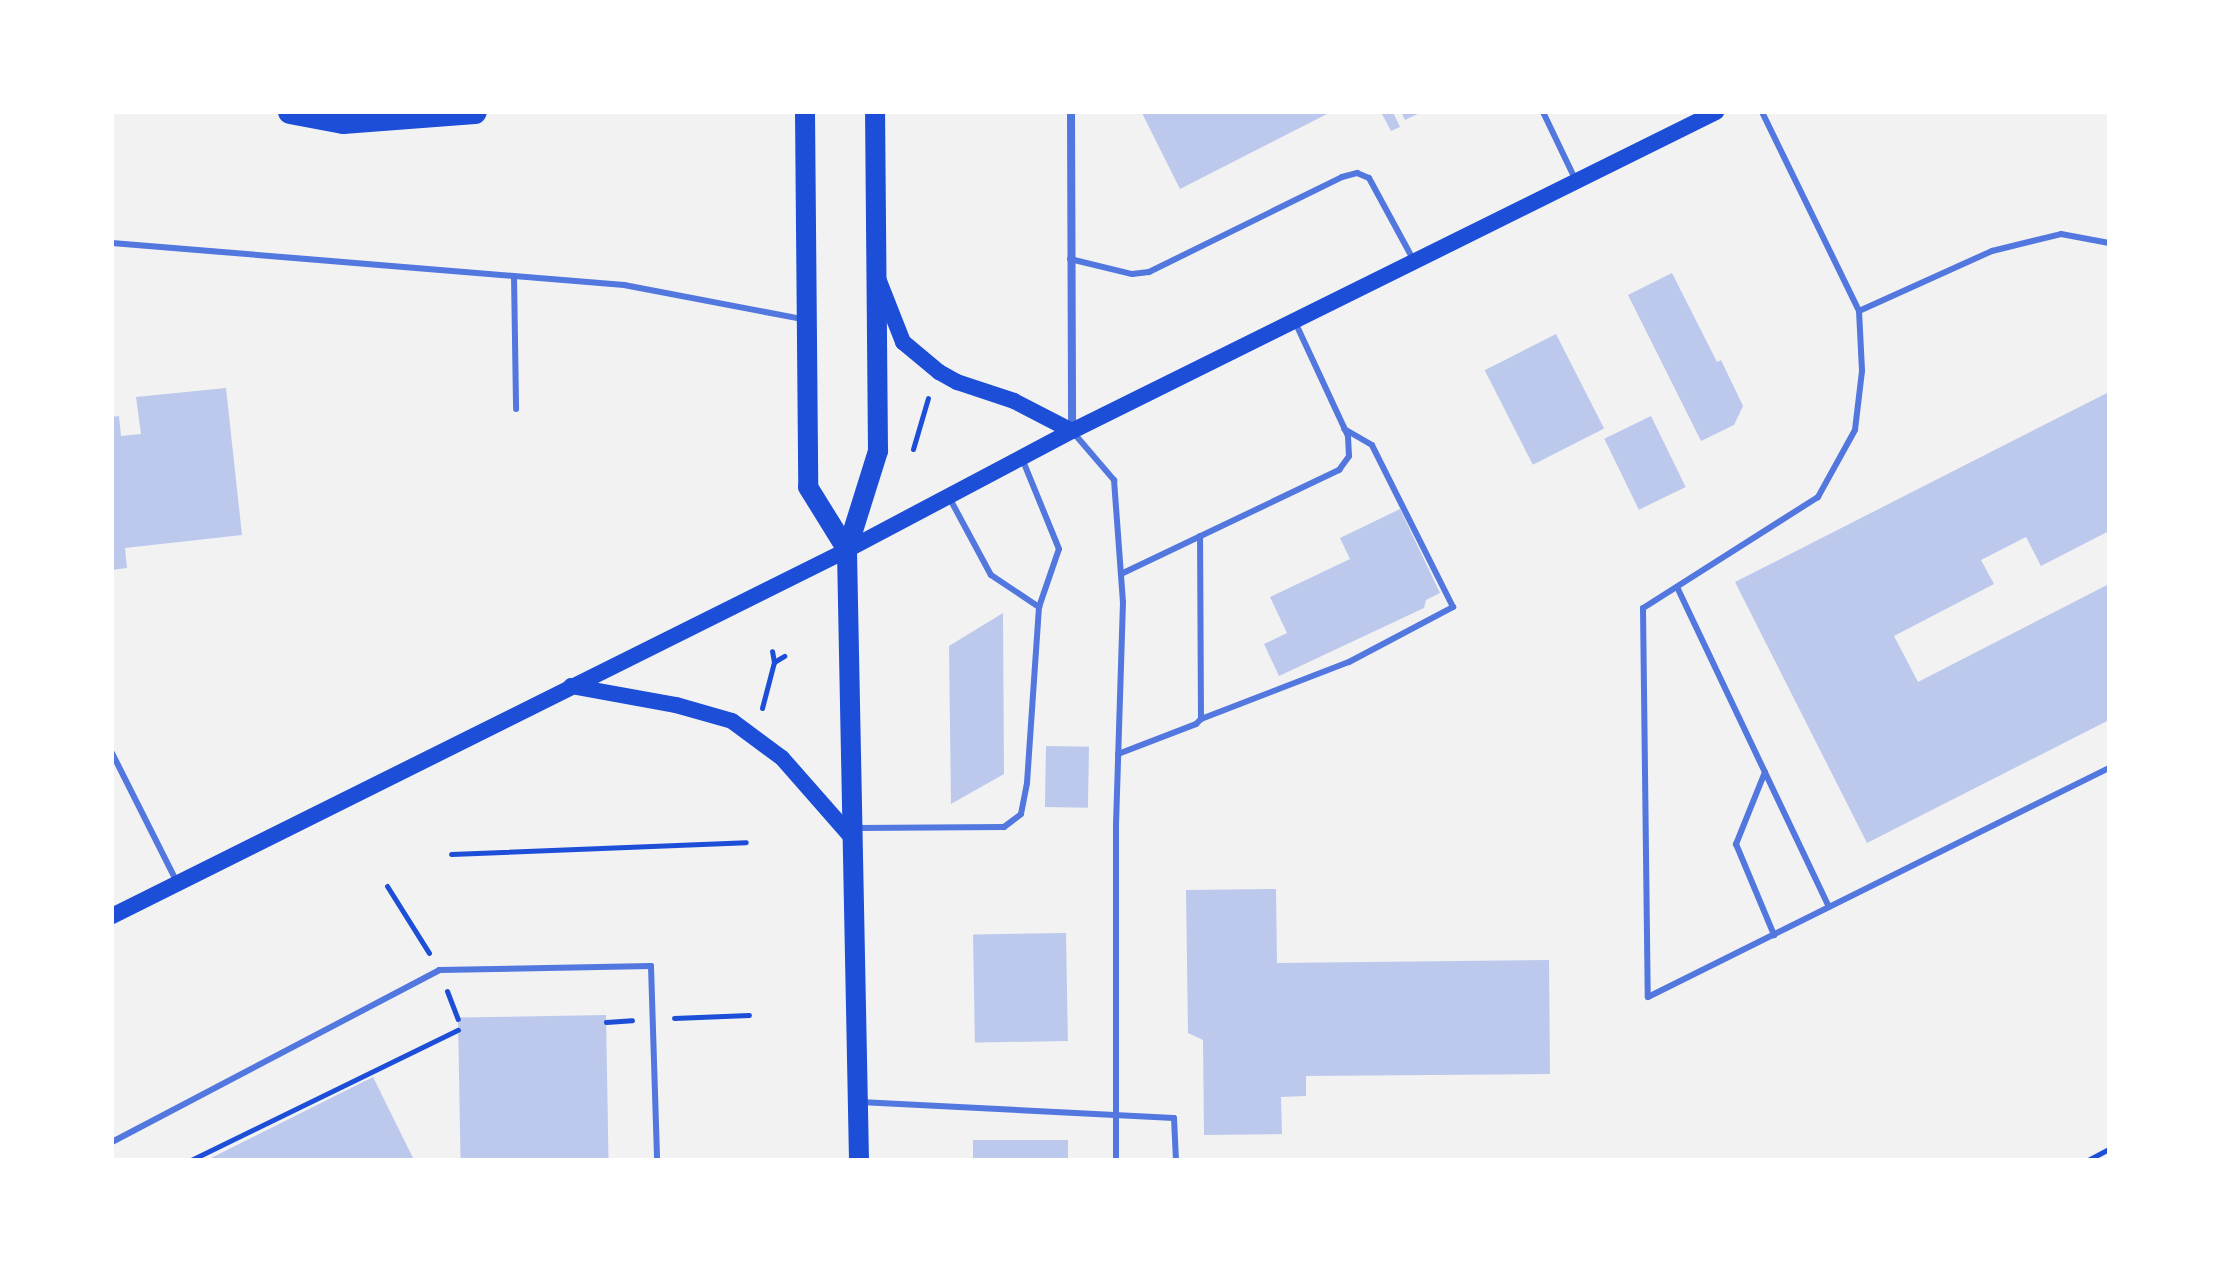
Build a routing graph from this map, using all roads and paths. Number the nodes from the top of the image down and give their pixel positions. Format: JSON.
{"nodes":[{"id":1,"x":290,"y":112,"type":"edge"},
{"id":2,"x":475,"y":112,"type":"edge"},
{"id":3,"x":805,"y":112,"type":"edge"},
{"id":4,"x":875,"y":112,"type":"edge"},
{"id":5,"x":1071,"y":112,"type":"edge"},
{"id":6,"x":1543,"y":112,"type":"edge"},
{"id":7,"x":1716,"y":112,"type":"edge"},
{"id":8,"x":1762,"y":112,"type":"edge"},
{"id":9,"x":1577,"y":181,"type":"junction"},
{"id":10,"x":112,"y":243,"type":"edge"},
{"id":11,"x":2109,"y":243,"type":"edge"},
{"id":12,"x":1070,"y":259,"type":"junction"},
{"id":13,"x":1415,"y":262,"type":"junction"},
{"id":14,"x":876,"y":275,"type":"junction"},
{"id":15,"x":514,"y":276,"type":"junction"},
{"id":16,"x":1859,"y":311,"type":"junction"},
{"id":17,"x":807,"y":320,"type":"junction"},
{"id":18,"x":1295,"y":321,"type":"junction"},
{"id":19,"x":928,"y":398,"type":"dead end"},
{"id":20,"x":516,"y":409,"type":"dead end"},
{"id":21,"x":1344,"y":429,"type":"junction"},
{"id":22,"x":1072,"y":431,"type":"junction"},
{"id":23,"x":913,"y":449,"type":"dead end"},
{"id":24,"x":1022,"y":459,"type":"junction"},
{"id":25,"x":949,"y":497,"type":"junction"},
{"id":26,"x":1200,"y":536,"type":"junction"},
{"id":27,"x":847,"y":550,"type":"junction"},
{"id":28,"x":1121,"y":574,"type":"junction"},
{"id":29,"x":1677,"y":587,"type":"junction"},
{"id":30,"x":1039,"y":607,"type":"junction"},
{"id":31,"x":772,"y":651,"type":"dead end"},
{"id":32,"x":784,"y":656,"type":"dead end"},
{"id":33,"x":774,"y":662,"type":"junction"},
{"id":34,"x":571,"y":686,"type":"junction"},
{"id":35,"x":762,"y":708,"type":"dead end"},
{"id":36,"x":1201,"y":719,"type":"junction"},
{"id":37,"x":112,"y":753,"type":"edge"},
{"id":38,"x":1118,"y":754,"type":"junction"},
{"id":39,"x":2109,"y":768,"type":"edge"},
{"id":40,"x":1765,"y":772,"type":"junction"},
{"id":41,"x":854,"y":834,"type":"junction"},
{"id":42,"x":746,"y":842,"type":"dead end"},
{"id":43,"x":451,"y":854,"type":"dead end"},
{"id":44,"x":177,"y":884,"type":"junction"},
{"id":45,"x":1829,"y":907,"type":"junction"},
{"id":46,"x":112,"y":916,"type":"edge"},
{"id":47,"x":1774,"y":935,"type":"junction"},
{"id":48,"x":458,"y":1030,"type":"dead end"},
{"id":49,"x":858,"y":1101,"type":"junction"},
{"id":50,"x":1116,"y":1115,"type":"junction"},
{"id":51,"x":112,"y":1142,"type":"edge"},
{"id":52,"x":2109,"y":1149,"type":"edge"},
{"id":53,"x":191,"y":1160,"type":"edge"},
{"id":54,"x":657,"y":1160,"type":"edge"},
{"id":55,"x":859,"y":1160,"type":"edge"},
{"id":56,"x":1116,"y":1160,"type":"edge"},
{"id":57,"x":1176,"y":1160,"type":"edge"},
{"id":58,"x":2088,"y":1160,"type":"edge"}],
"edges":[{"from":1,"to":2,"type":"highway"},
{"from":3,"to":17,"type":"main road"},
{"from":4,"to":14,"type":"main road"},
{"from":5,"to":12,"type":"street"},
{"from":6,"to":9,"type":"lane"},
{"from":7,"to":9,"type":"main road"},
{"from":8,"to":16,"type":"lane"},
{"from":9,"to":13,"type":"main road"},
{"from":10,"to":15,"type":"lane"},
{"from":11,"to":16,"type":"lane"},
{"from":12,"to":13,"type":"lane"},
{"from":12,"to":22,"type":"street"},
{"from":13,"to":18,"type":"main road"},
{"from":14,"to":22,"type":"main road"},
{"from":14,"to":27,"type":"main road"},
{"from":15,"to":17,"type":"lane"},
{"from":15,"to":20,"type":"lane"},
{"from":16,"to":29,"type":"lane"},
{"from":17,"to":27,"type":"main road"},
{"from":18,"to":21,"type":"lane"},
{"from":18,"to":22,"type":"main road"},
{"from":19,"to":23,"type":"path"},
{"from":21,"to":26,"type":"lane"},
{"from":21,"to":36,"type":"lane"},
{"from":22,"to":24,"type":"main road"},
{"from":22,"to":28,"type":"lane"},
{"from":24,"to":25,"type":"main road"},
{"from":24,"to":30,"type":"lane"},
{"from":25,"to":27,"type":"main road"},
{"from":25,"to":30,"type":"lane"},
{"from":26,"to":28,"type":"lane"},
{"from":26,"to":36,"type":"lane"},
{"from":27,"to":34,"type":"main road"},
{"from":27,"to":41,"type":"main road"},
{"from":28,"to":38,"type":"lane"},
{"from":29,"to":40,"type":"lane"},
{"from":29,"to":47,"type":"lane"},
{"from":30,"to":41,"type":"lane"},
{"from":31,"to":33,"type":"path"},
{"from":32,"to":33,"type":"path"},
{"from":33,"to":35,"type":"path"},
{"from":34,"to":41,"type":"main road"},
{"from":34,"to":44,"type":"main road"},
{"from":36,"to":38,"type":"lane"},
{"from":37,"to":44,"type":"lane"},
{"from":38,"to":50,"type":"lane"},
{"from":39,"to":45,"type":"lane"},
{"from":40,"to":45,"type":"lane"},
{"from":40,"to":47,"type":"lane"},
{"from":41,"to":49,"type":"main road"},
{"from":42,"to":43,"type":"path"},
{"from":44,"to":46,"type":"main road"},
{"from":45,"to":47,"type":"lane"},
{"from":48,"to":53,"type":"path"},
{"from":49,"to":50,"type":"lane"},
{"from":49,"to":55,"type":"main road"},
{"from":50,"to":56,"type":"lane"},
{"from":50,"to":57,"type":"lane"},
{"from":51,"to":54,"type":"lane"},
{"from":52,"to":58,"type":"path"}]}
